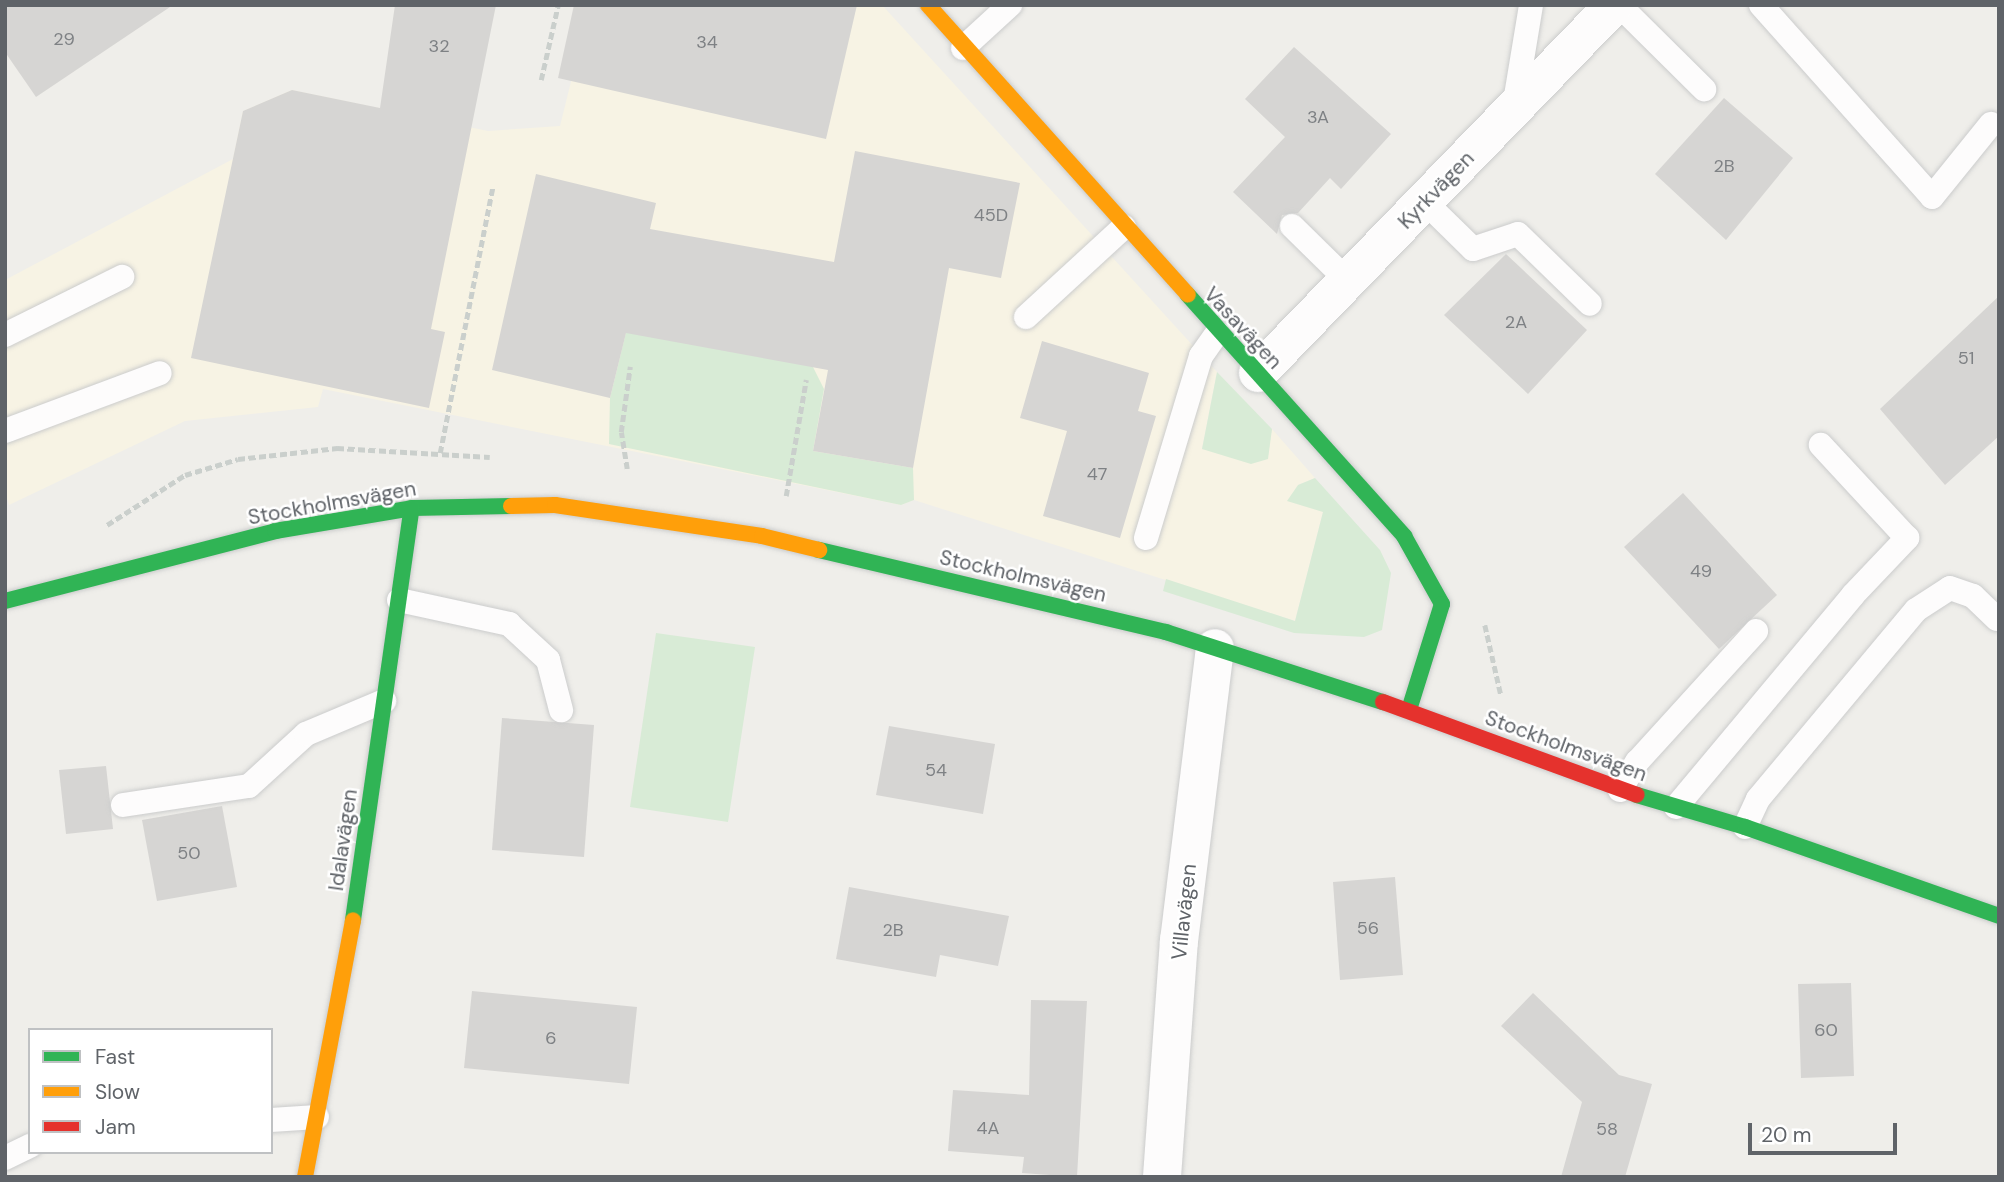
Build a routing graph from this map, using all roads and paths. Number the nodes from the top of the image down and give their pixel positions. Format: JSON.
{"nodes":[{"id":1,"x":558,"y":5,"type":"edge"},
{"id":2,"x":928,"y":5,"type":"edge"},
{"id":3,"x":1010,"y":5,"type":"edge"},
{"id":4,"x":1531,"y":5,"type":"edge"},
{"id":5,"x":1616,"y":5,"type":"edge"},
{"id":6,"x":1761,"y":5,"type":"edge"},
{"id":7,"x":963,"y":48,"type":"junction"},
{"id":8,"x":541,"y":80,"type":"dead end"},
{"id":9,"x":1704,"y":89,"type":"dead end"},
{"id":10,"x":1514,"y":109,"type":"junction"},
{"id":11,"x":1992,"y":124,"type":"dead end"},
{"id":12,"x":493,"y":186,"type":"dead end"},
{"id":13,"x":1425,"y":202,"type":"junction"},
{"id":14,"x":1292,"y":226,"type":"dead end"},
{"id":15,"x":1124,"y":228,"type":"junction"},
{"id":16,"x":122,"y":277,"type":"dead end"},
{"id":17,"x":1347,"y":280,"type":"junction"},
{"id":18,"x":1590,"y":304,"type":"dead end"},
{"id":19,"x":1026,"y":317,"type":"dead end"},
{"id":20,"x":1217,"y":333,"type":"junction"},
{"id":21,"x":5,"y":335,"type":"edge"},
{"id":22,"x":630,"y":367,"type":"dead end"},
{"id":23,"x":160,"y":373,"type":"dead end"},
{"id":24,"x":1258,"y":373,"type":"junction"},
{"id":25,"x":806,"y":380,"type":"dead end"},
{"id":26,"x":5,"y":432,"type":"edge"},
{"id":27,"x":1821,"y":445,"type":"dead end"},
{"id":28,"x":440,"y":453,"type":"dead end"},
{"id":29,"x":627,"y":470,"type":"dead end"},
{"id":30,"x":784,"y":507,"type":"dead end"},
{"id":31,"x":412,"y":508,"type":"junction"},
{"id":32,"x":1146,"y":538,"type":"dead end"},
{"id":33,"x":399,"y":600,"type":"junction"},
{"id":34,"x":5,"y":601,"type":"edge"},
{"id":35,"x":1997,"y":619,"type":"dead end"},
{"id":36,"x":1756,"y":631,"type":"dead end"},
{"id":37,"x":1215,"y":648,"type":"junction"},
{"id":38,"x":384,"y":701,"type":"junction"},
{"id":39,"x":561,"y":710,"type":"dead end"},
{"id":40,"x":1409,"y":710,"type":"junction"},
{"id":41,"x":1620,"y":790,"type":"junction"},
{"id":42,"x":123,"y":805,"type":"dead end"},
{"id":43,"x":1676,"y":807,"type":"junction"},
{"id":44,"x":1745,"y":827,"type":"junction"},
{"id":45,"x":1999,"y":916,"type":"edge"},
{"id":46,"x":317,"y":1117,"type":"junction"},
{"id":47,"x":273,"y":1120,"type":"edge"},
{"id":48,"x":28,"y":1147,"type":"edge"},
{"id":49,"x":5,"y":1158,"type":"edge"},
{"id":50,"x":306,"y":1177,"type":"edge"},
{"id":51,"x":1162,"y":1177,"type":"edge"}],
"edges":[{"from":1,"to":8,"type":"path"},
{"from":2,"to":7,"type":"street","name":"Vasavägen"},
{"from":3,"to":7,"type":"lane"},
{"from":4,"to":10,"type":"lane"},
{"from":5,"to":9,"type":"lane"},
{"from":5,"to":10,"type":"street","name":"Kyrkvägen"},
{"from":6,"to":11,"type":"lane"},
{"from":7,"to":15,"type":"street","name":"Vasavägen"},
{"from":10,"to":13,"type":"street","name":"Kyrkvägen"},
{"from":12,"to":28,"type":"path"},
{"from":13,"to":17,"type":"street","name":"Kyrkvägen"},
{"from":13,"to":18,"type":"lane"},
{"from":14,"to":17,"type":"lane"},
{"from":15,"to":19,"type":"lane"},
{"from":15,"to":20,"type":"street","name":"Vasavägen"},
{"from":16,"to":21,"type":"lane"},
{"from":17,"to":24,"type":"street","name":"Kyrkvägen"},
{"from":20,"to":24,"type":"street","name":"Vasavägen"},
{"from":20,"to":32,"type":"lane"},
{"from":22,"to":29,"type":"path"},
{"from":23,"to":26,"type":"lane"},
{"from":24,"to":40,"type":"street","name":"Vasavägen"},
{"from":25,"to":30,"type":"path"},
{"from":27,"to":43,"type":"lane"},
{"from":31,"to":33,"type":"street","name":"Idalavägen"},
{"from":31,"to":34,"type":"street","name":"Stockholmsvägen"},
{"from":31,"to":37,"type":"street","name":"Stockholmsvägen"},
{"from":33,"to":38,"type":"street","name":"Idalavägen"},
{"from":33,"to":39,"type":"lane"},
{"from":35,"to":44,"type":"lane"},
{"from":36,"to":41,"type":"lane"},
{"from":37,"to":40,"type":"street","name":"Stockholmsvägen"},
{"from":37,"to":51,"type":"street","name":"Villavägen"},
{"from":38,"to":42,"type":"lane"},
{"from":38,"to":46,"type":"street","name":"Idalavägen"},
{"from":40,"to":41,"type":"street","name":"Stockholmsvägen"},
{"from":41,"to":43,"type":"street","name":"Stockholmsvägen"},
{"from":43,"to":44,"type":"street","name":"Stockholmsvägen"},
{"from":44,"to":45,"type":"street","name":"Stockholmsvägen"},
{"from":46,"to":47,"type":"lane"},
{"from":46,"to":50,"type":"street","name":"Idalavägen"},
{"from":48,"to":49,"type":"lane"}]}
